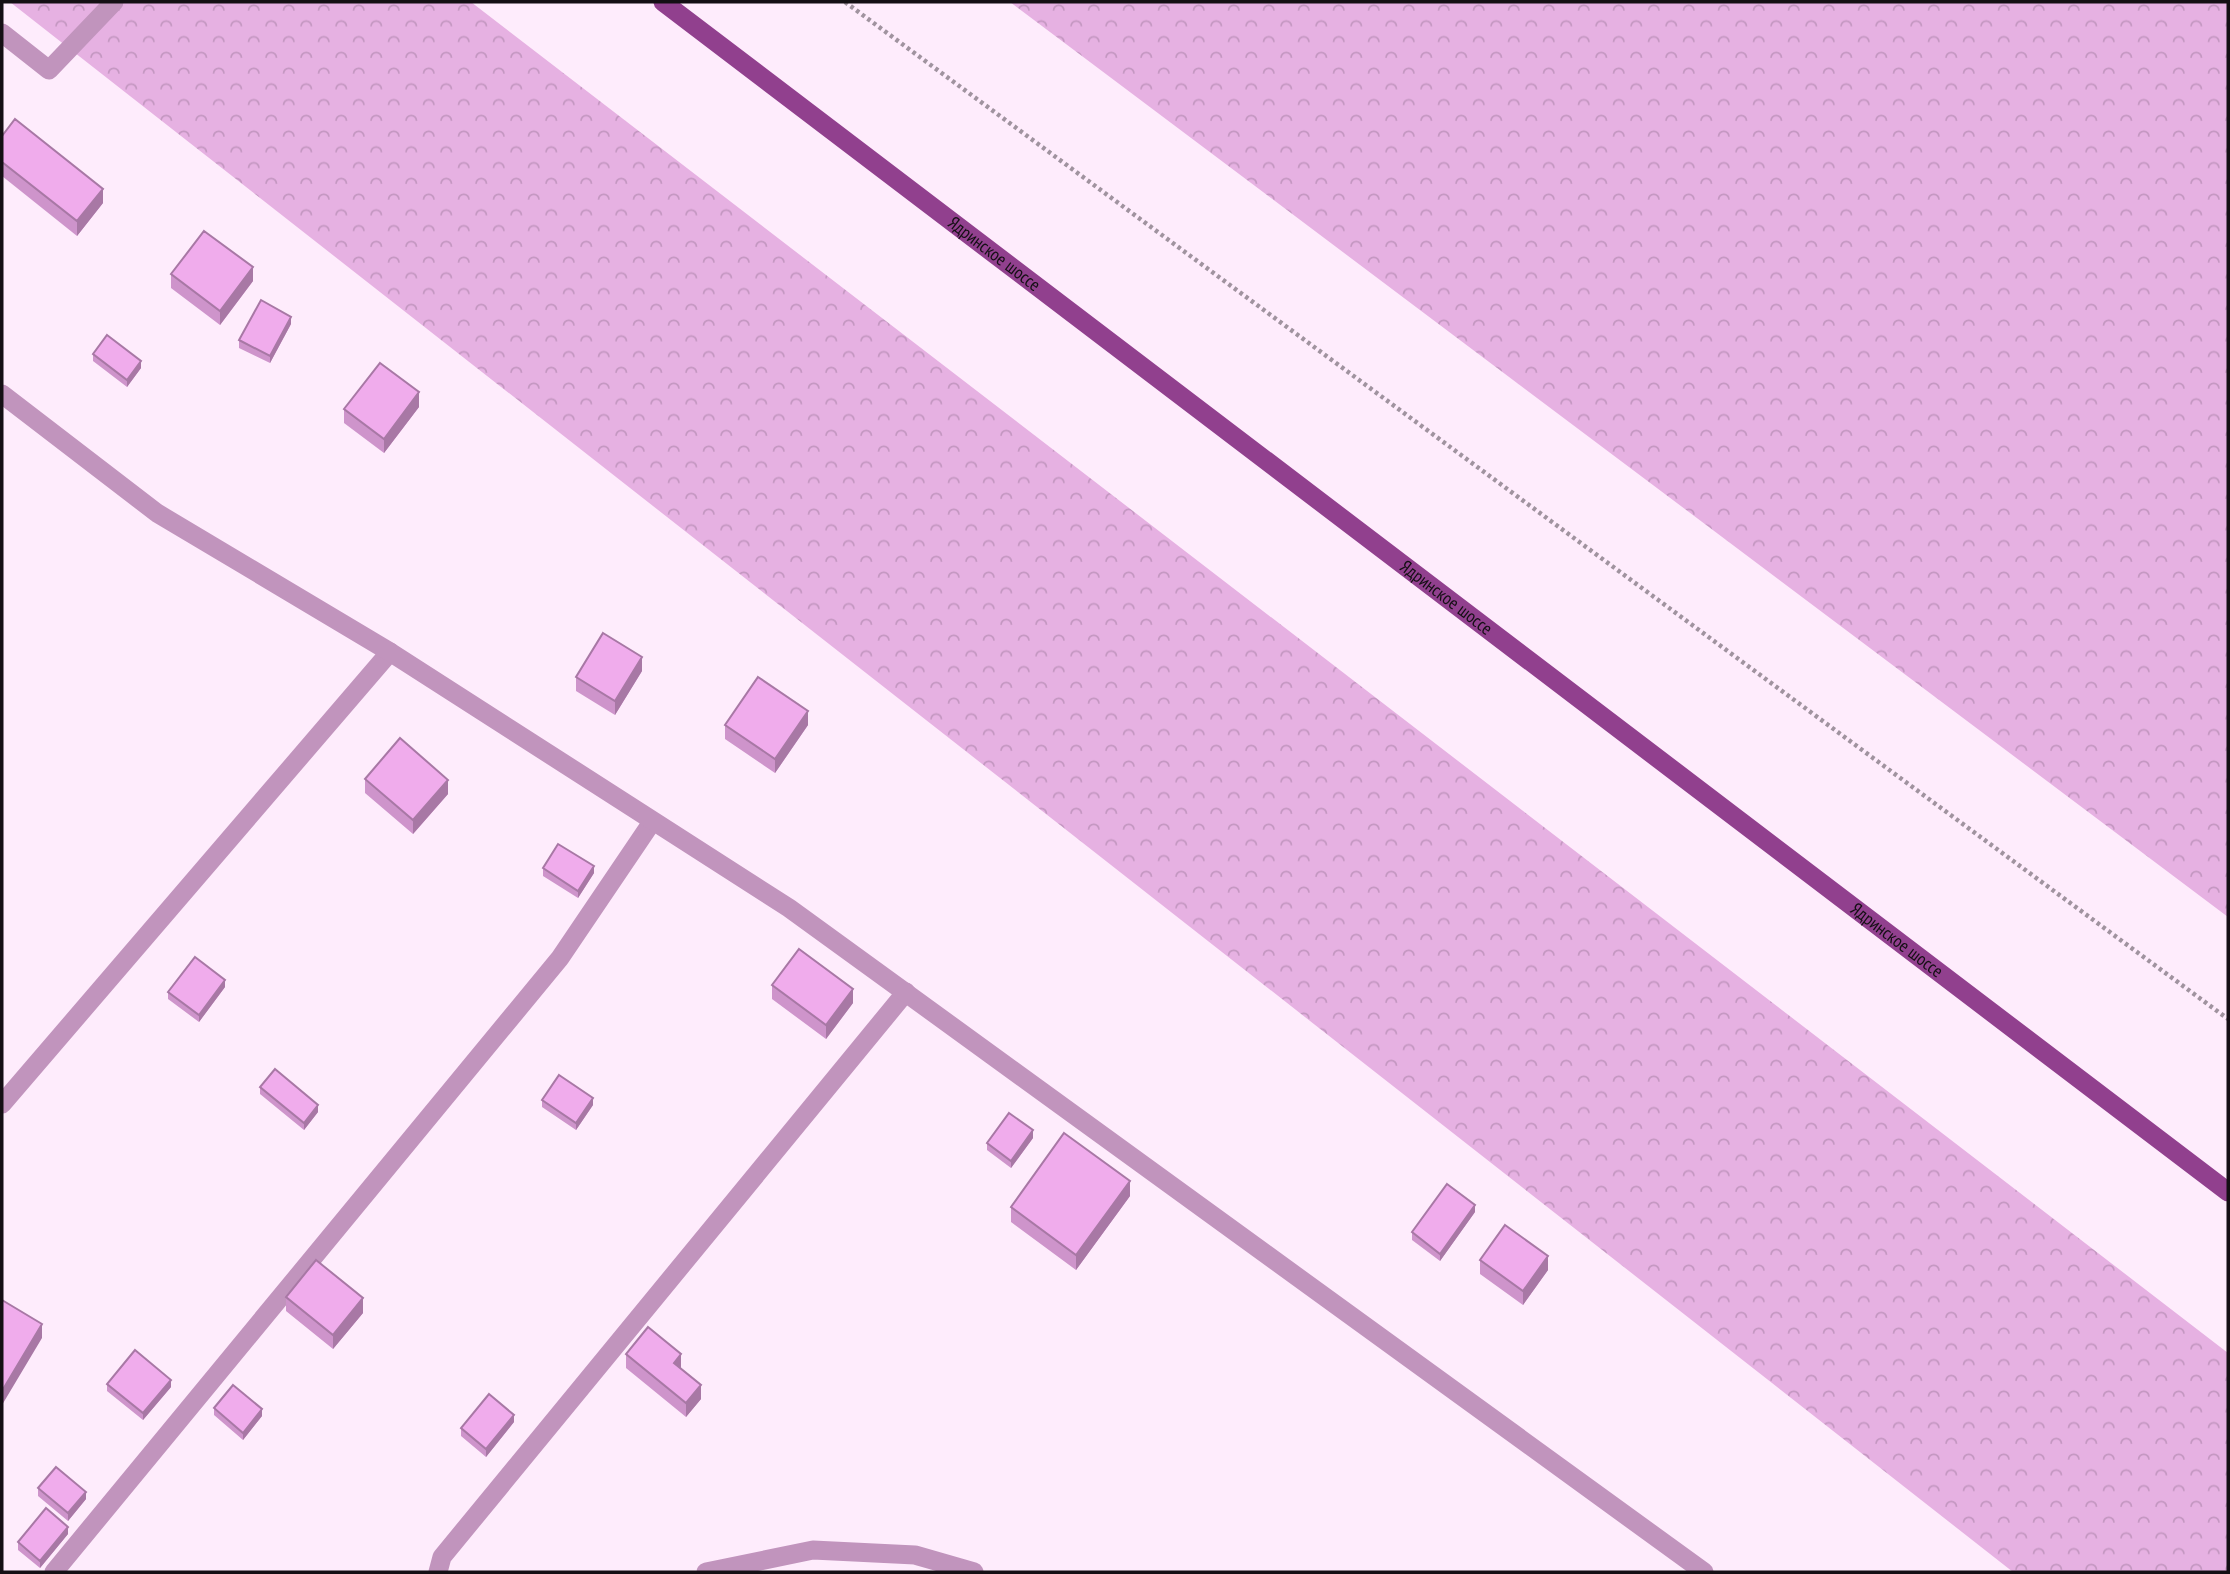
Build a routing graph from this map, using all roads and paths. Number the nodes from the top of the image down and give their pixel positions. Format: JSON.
{"nodes":[{"id":1,"x":114,"y":2,"type":"edge"},
{"id":2,"x":663,"y":2,"type":"edge"},
{"id":3,"x":845,"y":2,"type":"edge"},
{"id":4,"x":2,"y":33,"type":"edge"},
{"id":5,"x":2,"y":394,"type":"edge"},
{"id":6,"x":390,"y":652,"type":"junction"},
{"id":7,"x":652,"y":822,"type":"junction"},
{"id":8,"x":906,"y":992,"type":"junction"},
{"id":9,"x":2228,"y":1019,"type":"edge"},
{"id":10,"x":2,"y":1104,"type":"edge"},
{"id":11,"x":2228,"y":1192,"type":"edge"},
{"id":12,"x":54,"y":1572,"type":"edge"},
{"id":13,"x":438,"y":1572,"type":"edge"},
{"id":14,"x":706,"y":1572,"type":"edge"},
{"id":15,"x":974,"y":1572,"type":"edge"},
{"id":16,"x":1704,"y":1572,"type":"edge"}],
"edges":[{"from":1,"to":4,"type":"street"},
{"from":2,"to":11,"type":"main road","name":"Ядринское шоссе"},
{"from":3,"to":9,"type":"path"},
{"from":5,"to":6,"type":"street"},
{"from":6,"to":7,"type":"street"},
{"from":6,"to":10,"type":"street"},
{"from":7,"to":8,"type":"street"},
{"from":7,"to":12,"type":"street"},
{"from":8,"to":13,"type":"street"},
{"from":8,"to":16,"type":"street"},
{"from":14,"to":15,"type":"street"}]}
